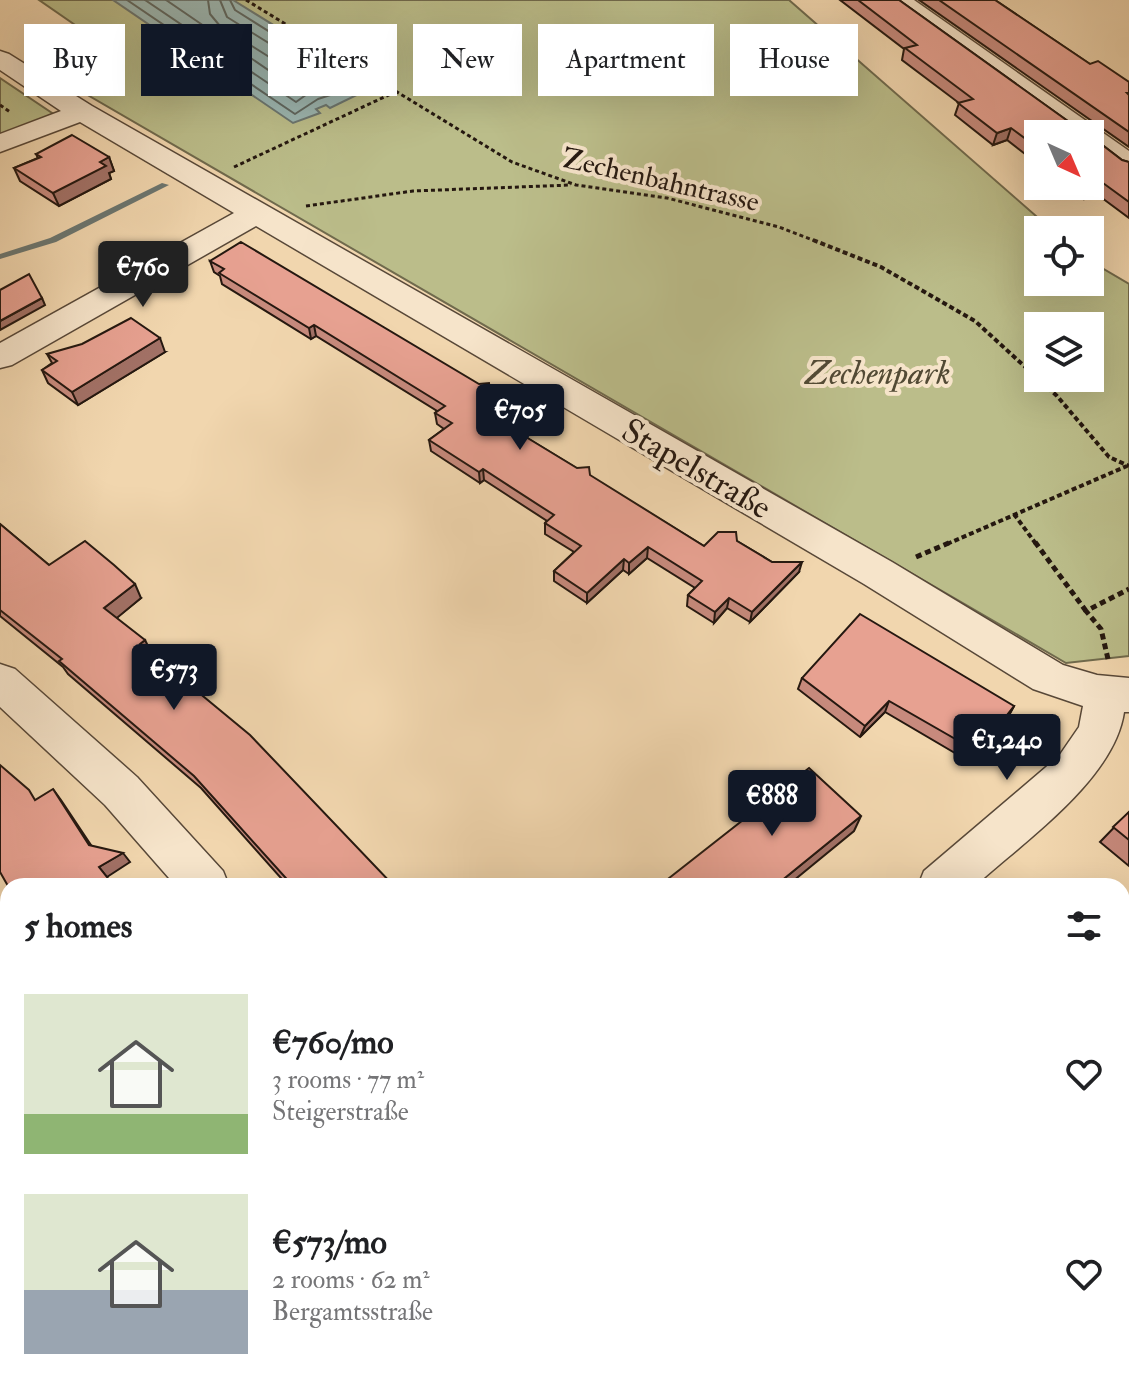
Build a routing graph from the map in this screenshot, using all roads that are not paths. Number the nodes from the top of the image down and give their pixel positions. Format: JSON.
{"nodes":[{"id":1,"x":898,"y":0,"type":"edge"},
{"id":2,"x":0,"y":59,"type":"edge"},
{"id":3,"x":82,"y":112,"type":"junction"},
{"id":4,"x":1068,"y":120,"type":"edge"},
{"id":5,"x":0,"y":144,"type":"edge"},
{"id":6,"x":1104,"y":146,"type":"edge"},
{"id":7,"x":1129,"y":164,"type":"edge"},
{"id":8,"x":258,"y":212,"type":"junction"},
{"id":9,"x":0,"y":357,"type":"edge"},
{"id":10,"x":0,"y":681,"type":"edge"},
{"id":11,"x":1118,"y":695,"type":"edge"},
{"id":12,"x":199,"y":878,"type":"edge"},
{"id":13,"x":950,"y":878,"type":"edge"}],
"edges":[{"from":1,"to":4,"type":"street"},
{"from":2,"to":3,"type":"street","name":"Stapelstraße"},
{"from":3,"to":5,"type":"street"},
{"from":3,"to":8,"type":"street","name":"Stapelstraße"},
{"from":6,"to":7,"type":"street"},
{"from":8,"to":9,"type":"street"},
{"from":8,"to":11,"type":"street","name":"Stapelstraße"},
{"from":10,"to":12,"type":"street"},
{"from":11,"to":13,"type":"street"}]}
